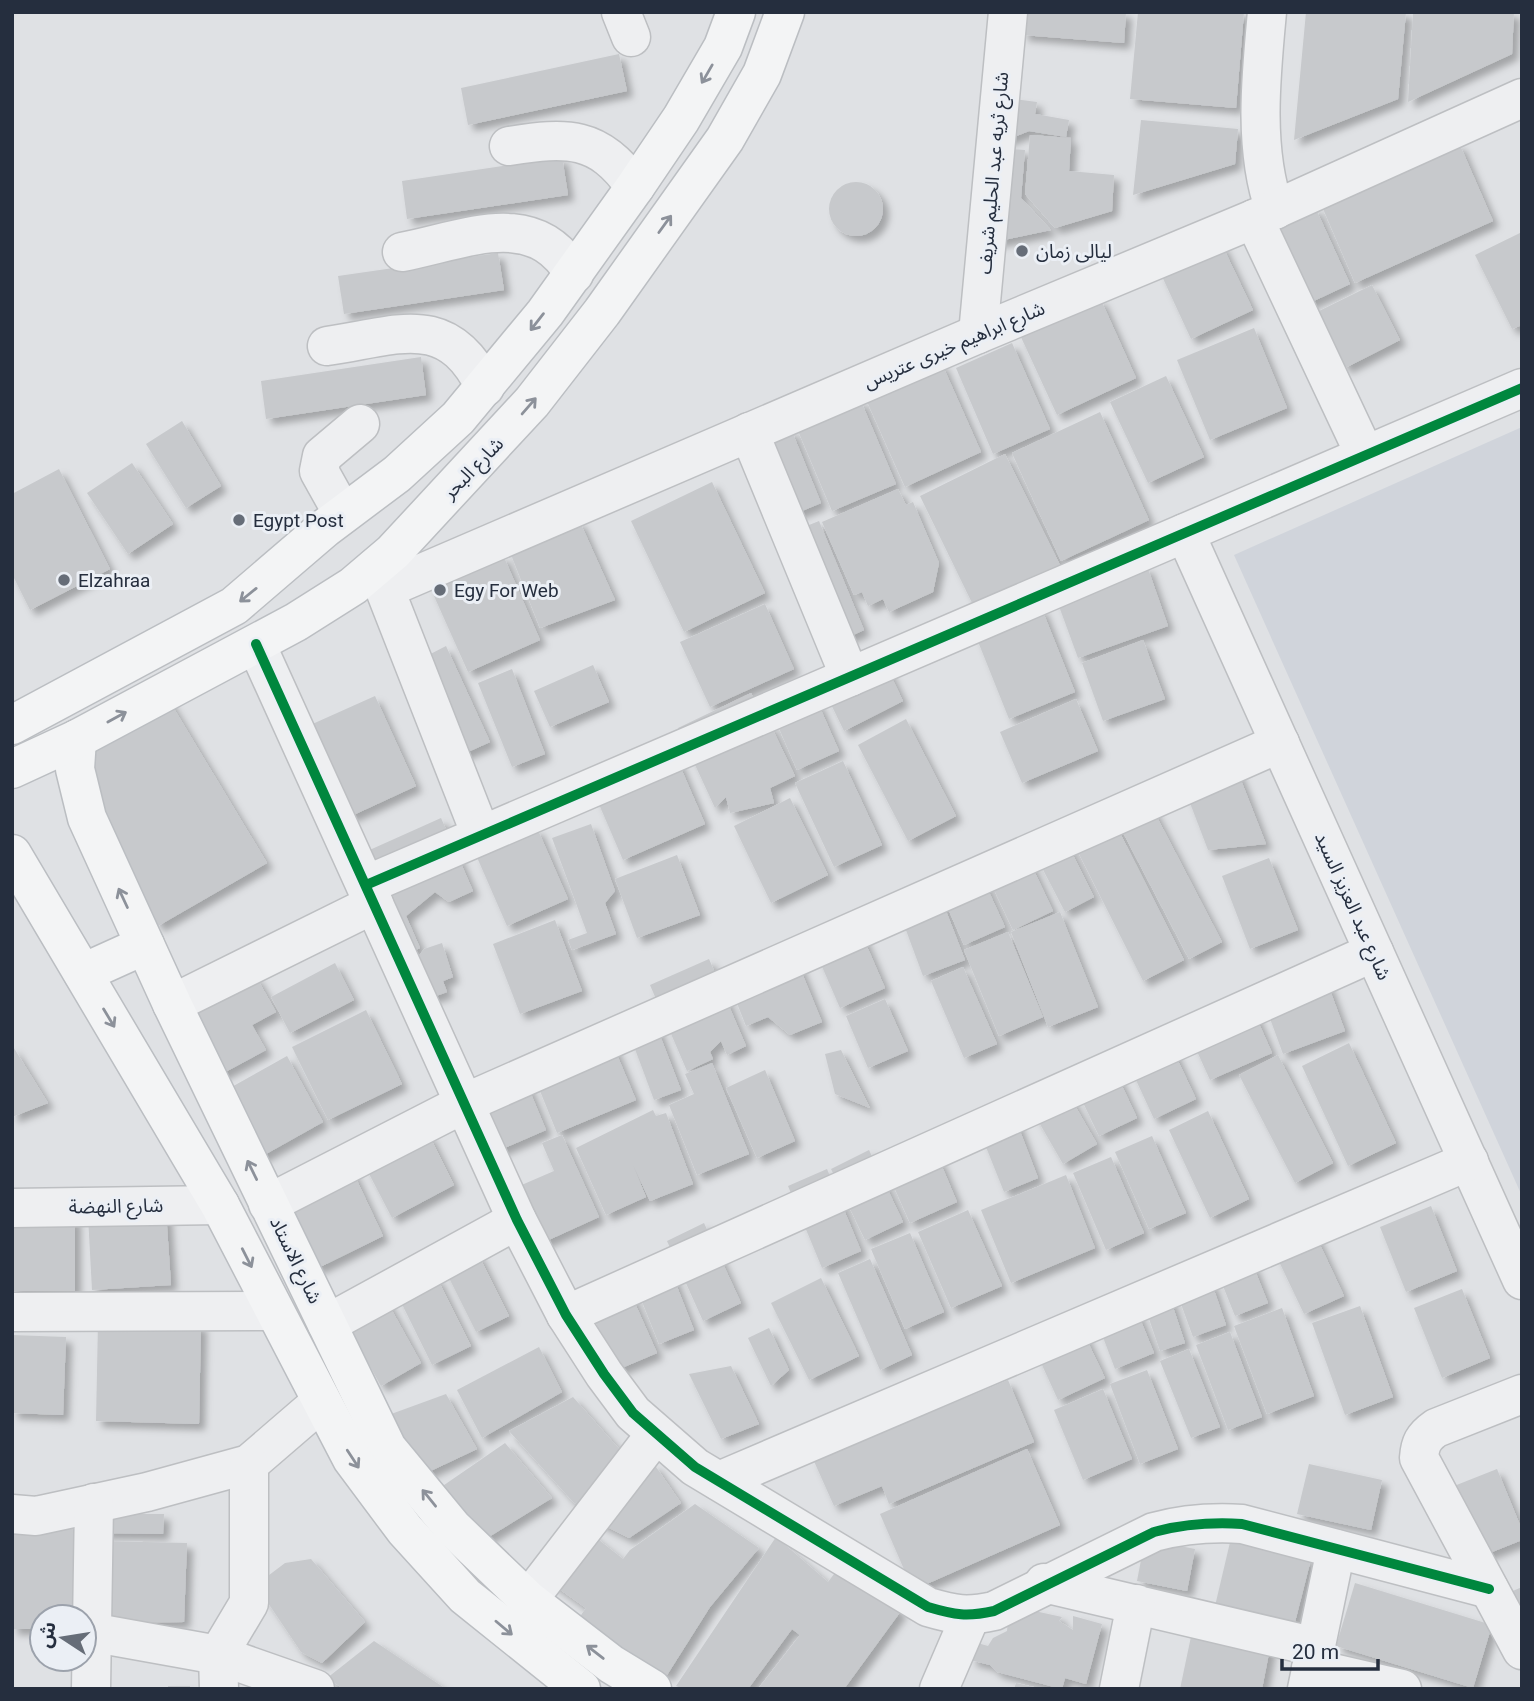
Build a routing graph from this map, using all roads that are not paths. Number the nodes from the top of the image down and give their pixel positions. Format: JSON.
{"nodes":[{"id":1,"x":736,"y":12,"type":"edge"},
{"id":2,"x":785,"y":12,"type":"edge"},
{"id":3,"x":1009,"y":12,"type":"edge"},
{"id":4,"x":1267,"y":12,"type":"edge"},
{"id":5,"x":1522,"y":98,"type":"edge"},
{"id":6,"x":509,"y":146,"type":"dead end"},
{"id":7,"x":635,"y":187,"type":"junction"},
{"id":8,"x":1265,"y":215,"type":"junction"},
{"id":9,"x":402,"y":252,"type":"dead end"},
{"id":10,"x":574,"y":274,"type":"junction"},
{"id":11,"x":978,"y":334,"type":"junction"},
{"id":12,"x":327,"y":346,"type":"dead end"},
{"id":13,"x":485,"y":387,"type":"junction"},
{"id":14,"x":1522,"y":388,"type":"edge"},
{"id":15,"x":360,"y":424,"type":"dead end"},
{"id":16,"x":749,"y":432,"type":"junction"},
{"id":17,"x":1365,"y":455,"type":"junction"},
{"id":18,"x":356,"y":505,"type":"junction"},
{"id":19,"x":1185,"y":533,"type":"junction"},
{"id":20,"x":408,"y":537,"type":"junction"},
{"id":21,"x":290,"y":559,"type":"junction"},
{"id":22,"x":381,"y":578,"type":"junction"},
{"id":23,"x":328,"y":602,"type":"junction"},
{"id":24,"x":256,"y":644,"type":"junction"},
{"id":25,"x":850,"y":677,"type":"junction"},
{"id":26,"x":12,"y":725,"type":"edge"},
{"id":27,"x":77,"y":739,"type":"junction"},
{"id":28,"x":1280,"y":743,"type":"junction"},
{"id":29,"x":12,"y":769,"type":"edge"},
{"id":30,"x":481,"y":835,"type":"junction"},
{"id":31,"x":12,"y":854,"type":"edge"},
{"id":32,"x":370,"y":895,"type":"junction"},
{"id":33,"x":145,"y":945,"type":"junction"},
{"id":34,"x":1374,"y":952,"type":"junction"},
{"id":35,"x":83,"y":973,"type":"junction"},
{"id":36,"x":172,"y":1004,"type":"junction"},
{"id":37,"x":464,"y":1103,"type":"junction"},
{"id":38,"x":1469,"y":1161,"type":"junction"},
{"id":39,"x":268,"y":1204,"type":"junction"},
{"id":40,"x":220,"y":1205,"type":"junction"},
{"id":41,"x":12,"y":1208,"type":"edge"},
{"id":42,"x":517,"y":1220,"type":"junction"},
{"id":43,"x":1522,"y":1280,"type":"edge"},
{"id":44,"x":274,"y":1311,"type":"junction"},
{"id":45,"x":12,"y":1312,"type":"edge"},
{"id":46,"x":566,"y":1315,"type":"junction"},
{"id":47,"x":327,"y":1324,"type":"junction"},
{"id":48,"x":1522,"y":1394,"type":"edge"},
{"id":49,"x":321,"y":1402,"type":"junction"},
{"id":50,"x":655,"y":1435,"type":"junction"},
{"id":51,"x":719,"y":1480,"type":"junction"},
{"id":52,"x":250,"y":1481,"type":"junction"},
{"id":53,"x":94,"y":1503,"type":"junction"},
{"id":54,"x":12,"y":1514,"type":"edge"},
{"id":55,"x":1336,"y":1549,"type":"junction"},
{"id":56,"x":1044,"y":1583,"type":"junction"},
{"id":57,"x":1489,"y":1589,"type":"junction"},
{"id":58,"x":528,"y":1600,"type":"junction"},
{"id":59,"x":91,"y":1603,"type":"edge"},
{"id":60,"x":1136,"y":1604,"type":"junction"},
{"id":61,"x":970,"y":1616,"type":"junction"},
{"id":62,"x":98,"y":1634,"type":"edge"},
{"id":63,"x":1522,"y":1650,"type":"edge"},
{"id":64,"x":1311,"y":1668,"type":"edge"},
{"id":65,"x":219,"y":1672,"type":"edge"},
{"id":66,"x":315,"y":1689,"type":"edge"},
{"id":67,"x":580,"y":1689,"type":"edge"},
{"id":68,"x":653,"y":1689,"type":"edge"},
{"id":69,"x":939,"y":1689,"type":"edge"},
{"id":70,"x":1119,"y":1689,"type":"edge"},
{"id":71,"x":1402,"y":1689,"type":"edge"}],
"edges":[{"from":1,"to":7,"type":"main road","one_way":true},
{"from":20,"to":2,"type":"main road","name":"شارع البحر","one_way":true},
{"from":3,"to":11,"type":"street","name":"شارع ثريه عبد الحليم شريف"},
{"from":4,"to":8,"type":"street"},
{"from":5,"to":8,"type":"street","name":"شارع ابراهيم خيرى عتريس"},
{"from":6,"to":7,"type":"street"},
{"from":7,"to":10,"type":"main road"},
{"from":8,"to":11,"type":"street","name":"شارع ابراهيم خيرى عتريس"},
{"from":8,"to":17,"type":"street"},
{"from":9,"to":10,"type":"street"},
{"from":10,"to":13,"type":"main road","one_way":true},
{"from":11,"to":16,"type":"street","name":"شارع ابراهيم خيرى عتريس"},
{"from":12,"to":13,"type":"street"},
{"from":13,"to":18,"type":"main road"},
{"from":14,"to":17,"type":"street"},
{"from":15,"to":18,"type":"street"},
{"from":16,"to":22,"type":"street","name":"شارع ابراهيم خيرى عتريس"},
{"from":16,"to":25,"type":"street"},
{"from":17,"to":19,"type":"street"},
{"from":18,"to":20,"type":"main road"},
{"from":18,"to":21,"type":"main road"},
{"from":19,"to":25,"type":"street"},
{"from":19,"to":28,"type":"street","name":"شارع عبد العزيز السيد"},
{"from":20,"to":22,"type":"main road","name":"شارع البحر"},
{"from":21,"to":23,"type":"main road"},
{"from":21,"to":26,"type":"main road","one_way":true},
{"from":22,"to":23,"type":"main road","name":"شارع البحر"},
{"from":22,"to":30,"type":"street"},
{"from":23,"to":24,"type":"main road","name":"شارع البحر"},
{"from":27,"to":24,"type":"main road","name":"شارع البحر","one_way":true},
{"from":24,"to":32,"type":"street"},
{"from":25,"to":30,"type":"street"},
{"from":27,"to":29,"type":"main road","name":"شارع البحر"},
{"from":33,"to":27,"type":"main road","name":"شارع الاستاد","one_way":true},
{"from":28,"to":34,"type":"street","name":"شارع عبد العزيز السيد"},
{"from":28,"to":37,"type":"street"},
{"from":30,"to":32,"type":"street"},
{"from":31,"to":35,"type":"main road"},
{"from":32,"to":36,"type":"street"},
{"from":32,"to":37,"type":"street"},
{"from":33,"to":35,"type":"main road"},
{"from":33,"to":36,"type":"main road","name":"شارع الاستاد"},
{"from":34,"to":38,"type":"street","name":"شارع عبد العزيز السيد"},
{"from":34,"to":46,"type":"street"},
{"from":35,"to":40,"type":"main road","one_way":true},
{"from":39,"to":36,"type":"main road","name":"شارع الاستاد","one_way":true},
{"from":37,"to":39,"type":"street"},
{"from":37,"to":42,"type":"street"},
{"from":38,"to":43,"type":"street","name":"شارع عبد العزيز السيد"},
{"from":38,"to":51,"type":"street"},
{"from":39,"to":47,"type":"main road","name":"شارع الاستاد"},
{"from":40,"to":41,"type":"street","name":"شارع النهضة"},
{"from":40,"to":44,"type":"main road","one_way":true},
{"from":42,"to":46,"type":"street"},
{"from":42,"to":47,"type":"street"},
{"from":44,"to":45,"type":"street"},
{"from":44,"to":49,"type":"main road"},
{"from":46,"to":50,"type":"street"},
{"from":58,"to":47,"type":"main road","name":"شارع الاستاد","one_way":true},
{"from":48,"to":57,"type":"street"},
{"from":49,"to":52,"type":"street"},
{"from":49,"to":67,"type":"main road","one_way":true},
{"from":50,"to":51,"type":"street"},
{"from":50,"to":58,"type":"street"},
{"from":51,"to":61,"type":"street"},
{"from":52,"to":53,"type":"street"},
{"from":52,"to":65,"type":"street"},
{"from":53,"to":54,"type":"street"},
{"from":53,"to":59,"type":"street"},
{"from":55,"to":56,"type":"street"},
{"from":55,"to":57,"type":"street"},
{"from":55,"to":64,"type":"street"},
{"from":56,"to":60,"type":"street"},
{"from":56,"to":61,"type":"street"},
{"from":57,"to":63,"type":"street"},
{"from":68,"to":58,"type":"main road","name":"شارع الاستاد","one_way":true},
{"from":60,"to":64,"type":"street"},
{"from":60,"to":70,"type":"street"},
{"from":61,"to":69,"type":"street"},
{"from":62,"to":65,"type":"street"},
{"from":64,"to":71,"type":"street"},
{"from":65,"to":66,"type":"street"}]}
